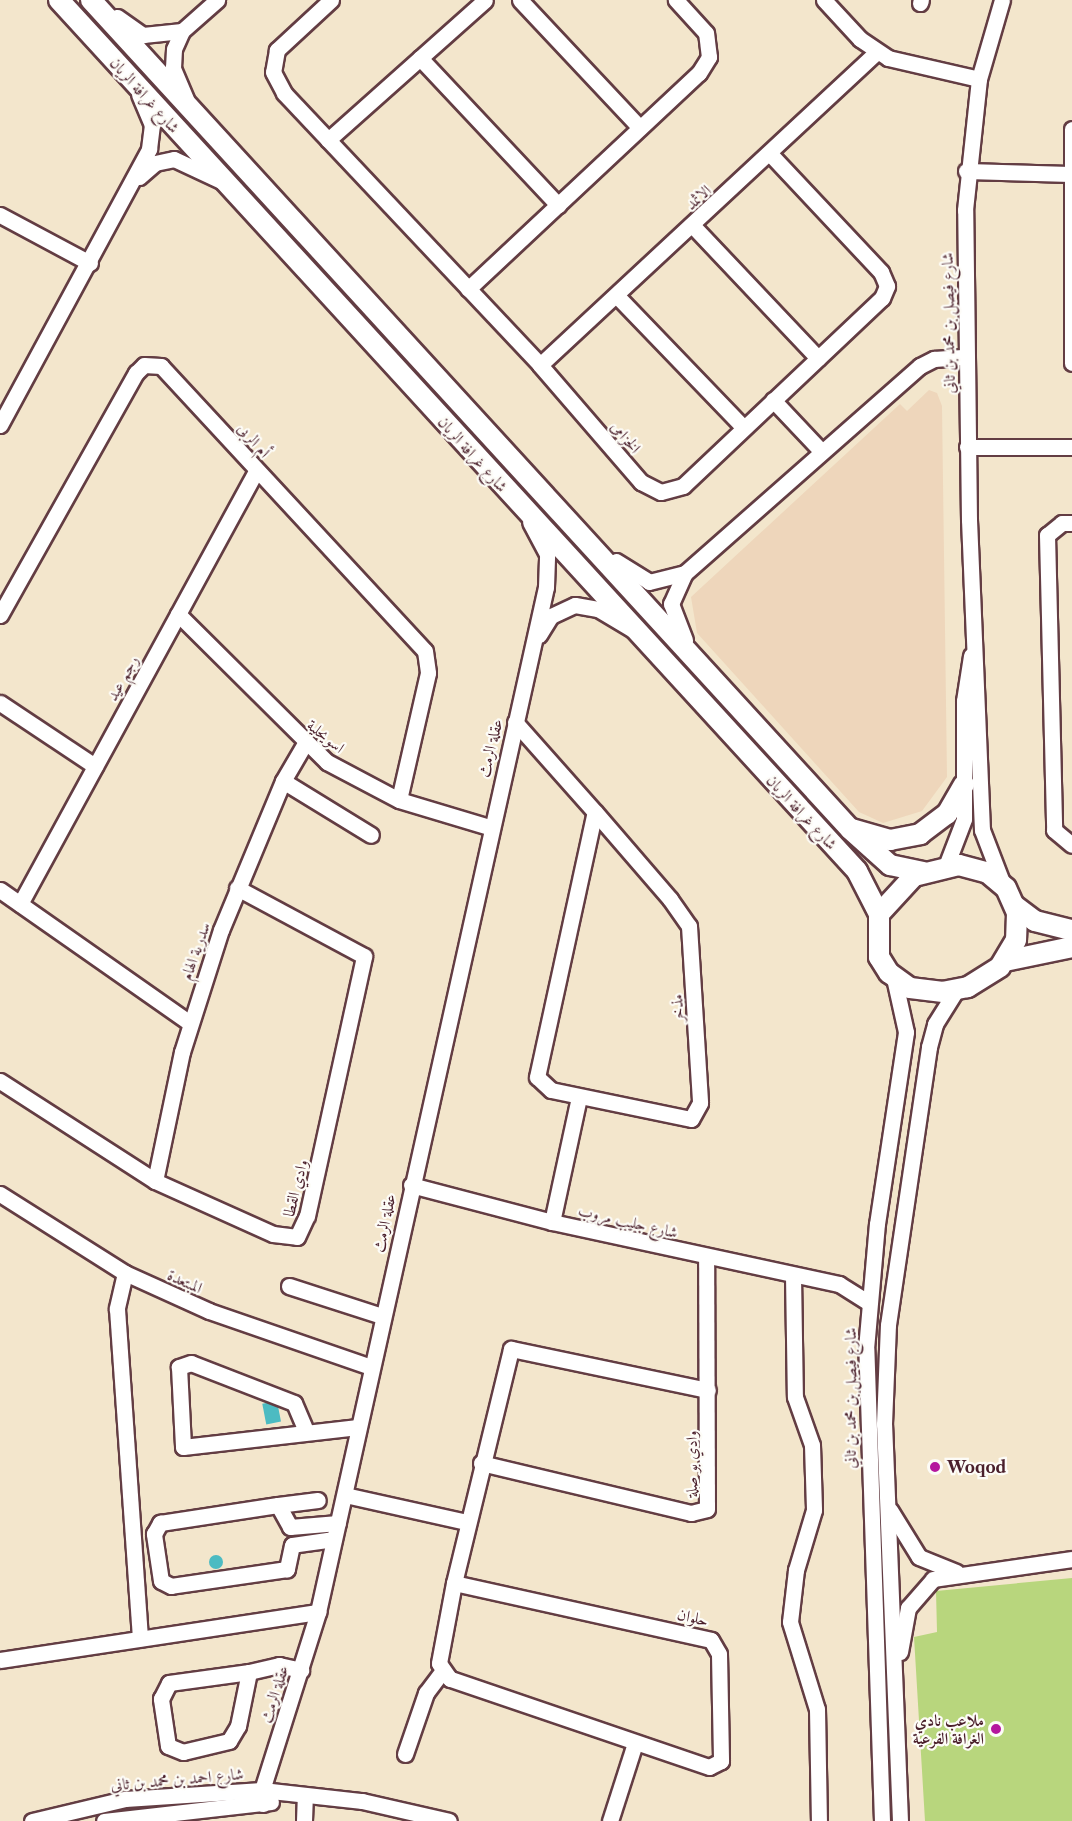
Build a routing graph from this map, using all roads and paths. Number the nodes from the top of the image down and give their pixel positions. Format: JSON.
{"nodes":[{"id":1,"x":59,"y":0,"type":"edge"},
{"id":2,"x":217,"y":0,"type":"edge"},
{"id":3,"x":331,"y":0,"type":"edge"},
{"id":4,"x":485,"y":0,"type":"edge"},
{"id":5,"x":520,"y":0,"type":"edge"},
{"id":6,"x":676,"y":0,"type":"edge"},
{"id":7,"x":824,"y":0,"type":"edge"},
{"id":8,"x":1002,"y":0,"type":"edge"},
{"id":9,"x":95,"y":5,"type":"edge"},
{"id":10,"x":182,"y":31,"type":"junction"},
{"id":11,"x":877,"y":52,"type":"junction"},
{"id":12,"x":420,"y":57,"type":"junction"},
{"id":13,"x":979,"y":79,"type":"junction"},
{"id":14,"x":137,"y":87,"type":"junction"},
{"id":15,"x":186,"y":104,"type":"junction"},
{"id":16,"x":640,"y":128,"type":"junction"},
{"id":17,"x":1072,"y":129,"type":"edge"},
{"id":18,"x":328,"y":140,"type":"junction"},
{"id":19,"x":771,"y":155,"type":"junction"},
{"id":20,"x":966,"y":171,"type":"junction"},
{"id":21,"x":1071,"y":174,"type":"edge"},
{"id":22,"x":224,"y":182,"type":"junction"},
{"id":23,"x":131,"y":186,"type":"junction"},
{"id":24,"x":558,"y":204,"type":"junction"},
{"id":25,"x":0,"y":214,"type":"edge"},
{"id":26,"x":693,"y":226,"type":"junction"},
{"id":27,"x":90,"y":263,"type":"junction"},
{"id":28,"x":1071,"y":270,"type":"edge"},
{"id":29,"x":468,"y":289,"type":"junction"},
{"id":30,"x":617,"y":296,"type":"junction"},
{"id":31,"x":966,"y":357,"type":"junction"},
{"id":32,"x":818,"y":358,"type":"junction"},
{"id":33,"x":1072,"y":363,"type":"edge"},
{"id":34,"x":540,"y":364,"type":"junction"},
{"id":35,"x":773,"y":400,"type":"junction"},
{"id":36,"x":0,"y":425,"type":"edge"},
{"id":37,"x":744,"y":428,"type":"junction"},
{"id":38,"x":968,"y":447,"type":"junction"},
{"id":39,"x":1072,"y":447,"type":"edge"},
{"id":40,"x":821,"y":452,"type":"junction"},
{"id":41,"x":257,"y":470,"type":"junction"},
{"id":42,"x":530,"y":516,"type":"junction"},
{"id":43,"x":1072,"y":523,"type":"edge"},
{"id":44,"x":601,"y":556,"type":"junction"},
{"id":45,"x":685,"y":573,"type":"junction"},
{"id":46,"x":178,"y":614,"type":"junction"},
{"id":47,"x":0,"y":615,"type":"edge"},
{"id":48,"x":634,"y":631,"type":"junction"},
{"id":49,"x":533,"y":645,"type":"junction"},
{"id":50,"x":686,"y":649,"type":"junction"},
{"id":51,"x":973,"y":650,"type":"junction"},
{"id":52,"x":0,"y":703,"type":"edge"},
{"id":53,"x":964,"y":710,"type":"junction"},
{"id":54,"x":980,"y":710,"type":"junction"},
{"id":55,"x":515,"y":722,"type":"junction"},
{"id":56,"x":304,"y":745,"type":"junction"},
{"id":57,"x":95,"y":766,"type":"junction"},
{"id":58,"x":283,"y":781,"type":"junction"},
{"id":59,"x":964,"y":785,"type":"junction"},
{"id":60,"x":399,"y":800,"type":"junction"},
{"id":61,"x":595,"y":812,"type":"junction"},
{"id":62,"x":489,"y":827,"type":"junction"},
{"id":63,"x":850,"y":829,"type":"junction"},
{"id":64,"x":370,"y":835,"type":"dead end"},
{"id":65,"x":1072,"y":845,"type":"edge"},
{"id":66,"x":946,"y":866,"type":"junction"},
{"id":67,"x":922,"y":872,"type":"junction"},
{"id":68,"x":1004,"y":885,"type":"junction"},
{"id":69,"x":237,"y":888,"type":"junction"},
{"id":70,"x":0,"y":890,"type":"edge"},
{"id":71,"x":20,"y":904,"type":"junction"},
{"id":72,"x":1015,"y":906,"type":"junction"},
{"id":73,"x":879,"y":914,"type":"junction"},
{"id":74,"x":1072,"y":930,"type":"edge"},
{"id":75,"x":1072,"y":947,"type":"edge"},
{"id":76,"x":1005,"y":961,"type":"junction"},
{"id":77,"x":894,"y":978,"type":"junction"},
{"id":78,"x":956,"y":991,"type":"junction"},
{"id":79,"x":190,"y":1023,"type":"junction"},
{"id":80,"x":0,"y":1081,"type":"edge"},
{"id":81,"x":579,"y":1097,"type":"junction"},
{"id":82,"x":155,"y":1181,"type":"junction"},
{"id":83,"x":411,"y":1185,"type":"junction"},
{"id":84,"x":0,"y":1194,"type":"edge"},
{"id":85,"x":552,"y":1222,"type":"junction"},
{"id":86,"x":706,"y":1258,"type":"junction"},
{"id":87,"x":125,"y":1273,"type":"junction"},
{"id":88,"x":871,"y":1274,"type":"junction"},
{"id":89,"x":793,"y":1275,"type":"junction"},
{"id":90,"x":839,"y":1284,"type":"junction"},
{"id":91,"x":289,"y":1286,"type":"dead end"},
{"id":92,"x":868,"y":1302,"type":"junction"},
{"id":93,"x":382,"y":1316,"type":"junction"},
{"id":94,"x":371,"y":1367,"type":"junction"},
{"id":95,"x":708,"y":1390,"type":"junction"},
{"id":96,"x":358,"y":1427,"type":"junction"},
{"id":97,"x":306,"y":1431,"type":"junction"},
{"id":98,"x":481,"y":1463,"type":"junction"},
{"id":99,"x":345,"y":1495,"type":"junction"},
{"id":100,"x":318,"y":1500,"type":"dead end"},
{"id":101,"x":278,"y":1505,"type":"junction"},
{"id":102,"x":887,"y":1506,"type":"junction"},
{"id":103,"x":467,"y":1522,"type":"junction"},
{"id":104,"x":338,"y":1523,"type":"junction"},
{"id":105,"x":334,"y":1539,"type":"junction"},
{"id":106,"x":1072,"y":1560,"type":"edge"},
{"id":107,"x":956,"y":1572,"type":"junction"},
{"id":108,"x":454,"y":1583,"type":"junction"},
{"id":109,"x":318,"y":1612,"type":"junction"},
{"id":110,"x":140,"y":1638,"type":"junction"},
{"id":111,"x":0,"y":1660,"type":"edge"},
{"id":112,"x":301,"y":1670,"type":"junction"},
{"id":113,"x":249,"y":1672,"type":"junction"},
{"id":114,"x":441,"y":1673,"type":"junction"},
{"id":115,"x":895,"y":1709,"type":"junction"},
{"id":116,"x":635,"y":1743,"type":"junction"},
{"id":117,"x":405,"y":1754,"type":"dead end"},
{"id":118,"x":263,"y":1797,"type":"junction"},
{"id":119,"x":298,"y":1797,"type":"junction"},
{"id":120,"x":32,"y":1821,"type":"edge"},
{"id":121,"x":104,"y":1821,"type":"edge"},
{"id":122,"x":304,"y":1821,"type":"edge"},
{"id":123,"x":449,"y":1821,"type":"edge"},
{"id":124,"x":610,"y":1821,"type":"edge"},
{"id":125,"x":819,"y":1821,"type":"edge"},
{"id":126,"x":882,"y":1821,"type":"edge"},
{"id":127,"x":900,"y":1821,"type":"edge"}],
"edges":[{"from":1,"to":14,"type":"main road","name":"شارع غرافة الريان"},
{"from":2,"to":10,"type":"street"},
{"from":3,"to":18,"type":"street","name":"الخزامى"},
{"from":4,"to":12,"type":"street"},
{"from":5,"to":16,"type":"street"},
{"from":6,"to":16,"type":"street"},
{"from":7,"to":11,"type":"street"},
{"from":8,"to":13,"type":"street","name":"شارع فيصل بن محمد بن ثاني"},
{"from":9,"to":10,"type":"street"},
{"from":9,"to":15,"type":"main road","name":"شارع غرافة الريان"},
{"from":10,"to":15,"type":"street"},
{"from":11,"to":13,"type":"street"},
{"from":11,"to":19,"type":"street","name":"الاثمد"},
{"from":12,"to":18,"type":"street"},
{"from":12,"to":24,"type":"street"},
{"from":13,"to":20,"type":"street","name":"شارع فيصل بن محمد بن ثاني"},
{"from":14,"to":22,"type":"main road","name":"شارع غرافة الريان"},
{"from":14,"to":23,"type":"street"},
{"from":15,"to":44,"type":"main road","name":"شارع غرافة الريان"},
{"from":16,"to":24,"type":"street"},
{"from":17,"to":21,"type":"street"},
{"from":18,"to":29,"type":"street","name":"الخزامى"},
{"from":19,"to":26,"type":"street","name":"الاثمد"},
{"from":19,"to":32,"type":"street","name":"الخزامى"},
{"from":20,"to":21,"type":"street"},
{"from":20,"to":31,"type":"street","name":"شارع فيصل بن محمد بن ثاني"},
{"from":21,"to":28,"type":"street"},
{"from":22,"to":23,"type":"street"},
{"from":22,"to":42,"type":"main road","name":"شارع غرافة الريان"},
{"from":23,"to":27,"type":"street"},
{"from":24,"to":29,"type":"street"},
{"from":25,"to":27,"type":"street"},
{"from":26,"to":30,"type":"street","name":"الاثمد"},
{"from":26,"to":32,"type":"street"},
{"from":27,"to":36,"type":"street"},
{"from":28,"to":33,"type":"street"},
{"from":29,"to":34,"type":"street","name":"الخزامى"},
{"from":30,"to":34,"type":"street","name":"الاثمد"},
{"from":30,"to":37,"type":"street"},
{"from":31,"to":38,"type":"street","name":"شارع فيصل بن محمد بن ثاني"},
{"from":31,"to":40,"type":"street"},
{"from":32,"to":35,"type":"street","name":"الخزامى"},
{"from":34,"to":37,"type":"street","name":"الخزامى"},
{"from":35,"to":37,"type":"street","name":"الخزامى"},
{"from":35,"to":40,"type":"street"},
{"from":38,"to":39,"type":"street"},
{"from":38,"to":51,"type":"street","name":"شارع فيصل بن محمد بن ثاني"},
{"from":40,"to":45,"type":"street"},
{"from":41,"to":46,"type":"street","name":"رجم عيد"},
{"from":41,"to":47,"type":"street","name":"أم الربى"},
{"from":41,"to":60,"type":"street","name":"أم الربى"},
{"from":42,"to":48,"type":"main road","name":"شارع غرافة الريان"},
{"from":42,"to":49,"type":"street","name":"عقلة الرمث"},
{"from":43,"to":65,"type":"street"},
{"from":44,"to":45,"type":"street"},
{"from":44,"to":50,"type":"main road","name":"شارع غرافة الريان"},
{"from":45,"to":50,"type":"street"},
{"from":46,"to":56,"type":"street","name":"اسويحلية"},
{"from":46,"to":57,"type":"street","name":"رجم عيد"},
{"from":48,"to":49,"type":"street","name":"عقلة الرمث"},
{"from":48,"to":73,"type":"main road","name":"شارع غرافة الريان"},
{"from":49,"to":55,"type":"street","name":"عقلة الرمث"},
{"from":50,"to":63,"type":"main road","name":"شارع غرافة الريان"},
{"from":51,"to":53,"type":"street","name":"شارع فيصل بن محمد بن ثاني"},
{"from":51,"to":54,"type":"street","name":"شارع فيصل بن محمد بن ثاني"},
{"from":52,"to":57,"type":"street"},
{"from":53,"to":54,"type":"street"},
{"from":53,"to":59,"type":"street","name":"شارع فيصل بن محمد بن ثاني"},
{"from":54,"to":68,"type":"street","name":"شارع فيصل بن محمد بن ثاني"},
{"from":55,"to":61,"type":"street","name":"مذخر"},
{"from":55,"to":62,"type":"street","name":"عقلة الرمث"},
{"from":56,"to":58,"type":"street","name":"سدرية الهام"},
{"from":56,"to":60,"type":"street","name":"اسويحلية"},
{"from":57,"to":71,"type":"street","name":"رجم عيد"},
{"from":58,"to":64,"type":"street"},
{"from":58,"to":69,"type":"street","name":"سدرية الهام"},
{"from":59,"to":63,"type":"main road"},
{"from":59,"to":66,"type":"street","name":"شارع فيصل بن محمد بن ثاني"},
{"from":60,"to":62,"type":"street","name":"اسويحلية"},
{"from":61,"to":81,"type":"street","name":"مذخر"},
{"from":61,"to":81,"type":"street","name":"مذخر"},
{"from":62,"to":83,"type":"street","name":"عقلة الرمث"},
{"from":63,"to":67,"type":"main road","name":"شارع غرافة الريان"},
{"from":66,"to":67,"type":"main road"},
{"from":66,"to":68,"type":"main road"},
{"from":67,"to":73,"type":"main road"},
{"from":68,"to":72,"type":"main road"},
{"from":69,"to":79,"type":"street","name":"سدرية الهام"},
{"from":69,"to":82,"type":"street","name":"وادي القطا"},
{"from":70,"to":71,"type":"street"},
{"from":71,"to":79,"type":"street"},
{"from":72,"to":74,"type":"main road"},
{"from":72,"to":76,"type":"main road"},
{"from":73,"to":77,"type":"main road"},
{"from":75,"to":76,"type":"main road"},
{"from":76,"to":78,"type":"main road"},
{"from":77,"to":78,"type":"main road"},
{"from":77,"to":88,"type":"street","name":"شارع فيصل بن محمد بن ثاني"},
{"from":78,"to":102,"type":"street"},
{"from":79,"to":82,"type":"street","name":"سدرية الهام"},
{"from":80,"to":82,"type":"street","name":"وادي القطا"},
{"from":81,"to":85,"type":"street"},
{"from":83,"to":85,"type":"street","name":"شارع جليب مروب"},
{"from":83,"to":93,"type":"street","name":"عقلة الرمث"},
{"from":84,"to":87,"type":"street","name":"المبتعدة"},
{"from":85,"to":86,"type":"street","name":"شارع جليب مروب"},
{"from":86,"to":89,"type":"street","name":"شارع جليب مروب"},
{"from":86,"to":95,"type":"street","name":"وادي بو صلة"},
{"from":87,"to":94,"type":"street","name":"المبتعدة"},
{"from":87,"to":110,"type":"street"},
{"from":88,"to":90,"type":"street","name":"شارع جليب مروب"},
{"from":88,"to":92,"type":"street","name":"شارع فيصل بن محمد بن ثاني"},
{"from":89,"to":90,"type":"street","name":"شارع جليب مروب"},
{"from":89,"to":125,"type":"street"},
{"from":90,"to":92,"type":"street","name":"شارع جليب مروب"},
{"from":91,"to":93,"type":"street"},
{"from":92,"to":126,"type":"street","name":"شارع فيصل بن محمد بن ثاني"},
{"from":93,"to":94,"type":"street","name":"عقلة الرمث"},
{"from":94,"to":96,"type":"street","name":"عقلة الرمث"},
{"from":95,"to":98,"type":"street"},
{"from":95,"to":98,"type":"street","name":"وادي بو صلة"},
{"from":96,"to":97,"type":"street"},
{"from":96,"to":99,"type":"street","name":"عقلة الرمث"},
{"from":97,"to":97,"type":"street"},
{"from":98,"to":103,"type":"street"},
{"from":99,"to":103,"type":"street"},
{"from":99,"to":104,"type":"street","name":"عقلة الرمث"},
{"from":100,"to":101,"type":"street"},
{"from":101,"to":104,"type":"street"},
{"from":101,"to":105,"type":"street"},
{"from":102,"to":107,"type":"street"},
{"from":102,"to":115,"type":"street"},
{"from":103,"to":108,"type":"street"},
{"from":104,"to":105,"type":"street","name":"عقلة الرمث"},
{"from":105,"to":109,"type":"street","name":"عقلة الرمث"},
{"from":106,"to":107,"type":"street"},
{"from":107,"to":115,"type":"street"},
{"from":108,"to":114,"type":"street"},
{"from":108,"to":116,"type":"street","name":"حلوان"},
{"from":109,"to":110,"type":"street"},
{"from":109,"to":112,"type":"street","name":"عقلة الرمث"},
{"from":110,"to":111,"type":"street"},
{"from":112,"to":113,"type":"street"},
{"from":112,"to":118,"type":"street","name":"عقلة الرمث"},
{"from":113,"to":113,"type":"street"},
{"from":114,"to":116,"type":"street","name":"حلوان"},
{"from":114,"to":117,"type":"street"},
{"from":115,"to":127,"type":"street"},
{"from":116,"to":124,"type":"street"},
{"from":118,"to":119,"type":"street","name":"شارع احمد بن محمد بن ثاني"},
{"from":118,"to":120,"type":"street","name":"شارع احمد بن محمد بن ثاني"},
{"from":118,"to":121,"type":"street","name":"شارع احمد بن محمد بن ثاني"},
{"from":119,"to":122,"type":"street"},
{"from":119,"to":123,"type":"street","name":"شارع احمد بن محمد بن ثاني"}]}
